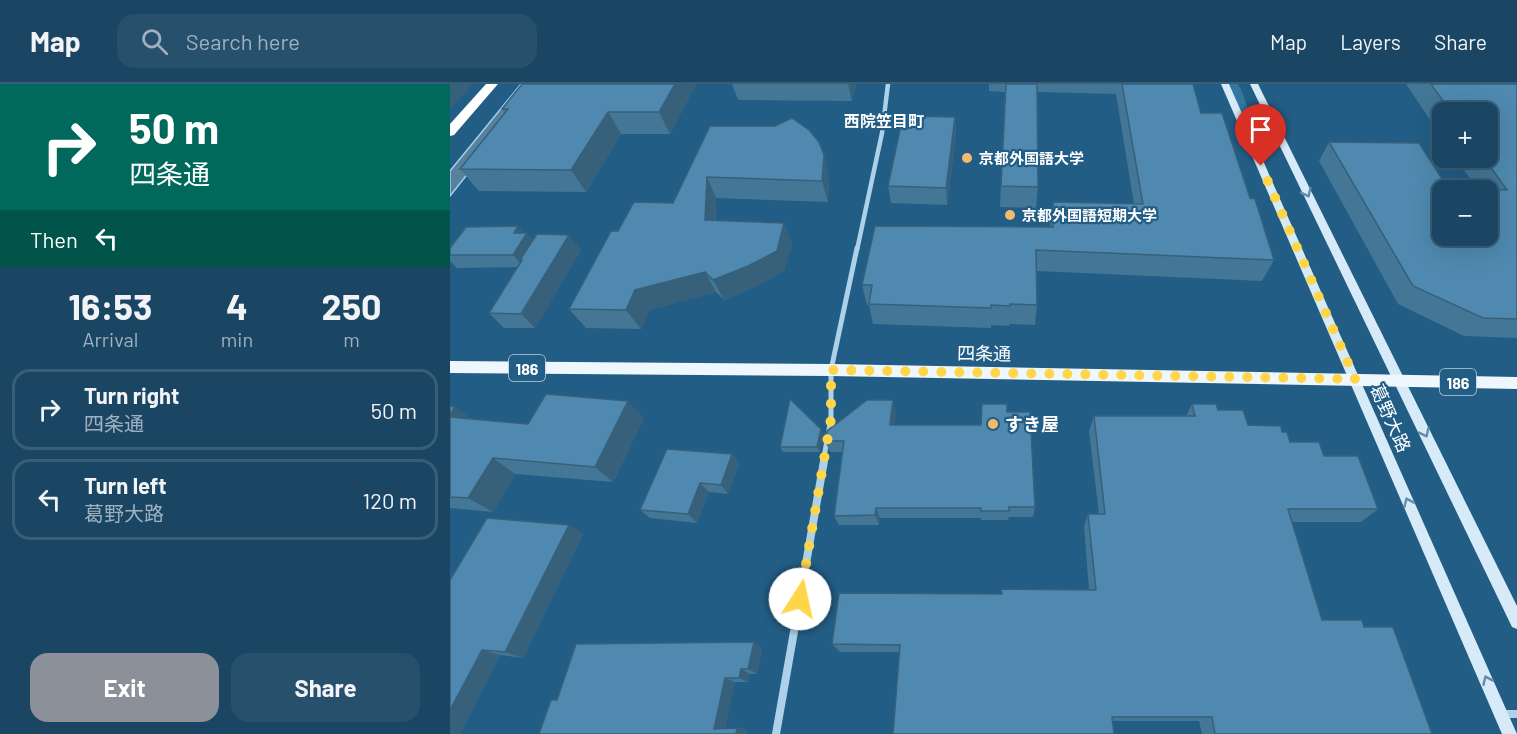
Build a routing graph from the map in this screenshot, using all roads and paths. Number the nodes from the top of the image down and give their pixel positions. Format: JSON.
{"nodes":[{"id":1,"x":492,"y":84,"type":"edge"},
{"id":2,"x":888,"y":84,"type":"edge"},
{"id":3,"x":1225,"y":84,"type":"edge"},
{"id":4,"x":1254,"y":84,"type":"edge"},
{"id":5,"x":450,"y":132,"type":"edge"},
{"id":6,"x":450,"y":367,"type":"edge"},
{"id":7,"x":831,"y":370,"type":"junction"},
{"id":8,"x":1355,"y":379,"type":"junction"},
{"id":9,"x":1399,"y":381,"type":"junction"},
{"id":10,"x":1517,"y":383,"type":"edge"},
{"id":11,"x":1517,"y":622,"type":"edge"},
{"id":12,"x":1502,"y":714,"type":"junction"},
{"id":13,"x":1517,"y":714,"type":"edge"},
{"id":14,"x":776,"y":734,"type":"edge"},
{"id":15,"x":1510,"y":734,"type":"edge"}],
"edges":[{"from":1,"to":5,"type":"highway"},
{"from":2,"to":7,"type":"street"},
{"from":3,"to":8,"type":"street","name":"葛野大路"},
{"from":4,"to":9,"type":"street","name":"葛野大路","one_way":true},
{"from":6,"to":7,"type":"main road","name":"四条通","number":"186"},
{"from":7,"to":8,"type":"main road","name":"四条通","number":"186"},
{"from":7,"to":14,"type":"street"},
{"from":8,"to":9,"type":"main road","name":"四条通","number":"186"},
{"from":12,"to":8,"type":"street","name":"葛野大路","one_way":true},
{"from":9,"to":10,"type":"main road","name":"四条通","number":"186"},
{"from":9,"to":11,"type":"street","name":"葛野大路","one_way":true},
{"from":12,"to":13,"type":"street"},
{"from":12,"to":15,"type":"street","name":"葛野大路"}]}
